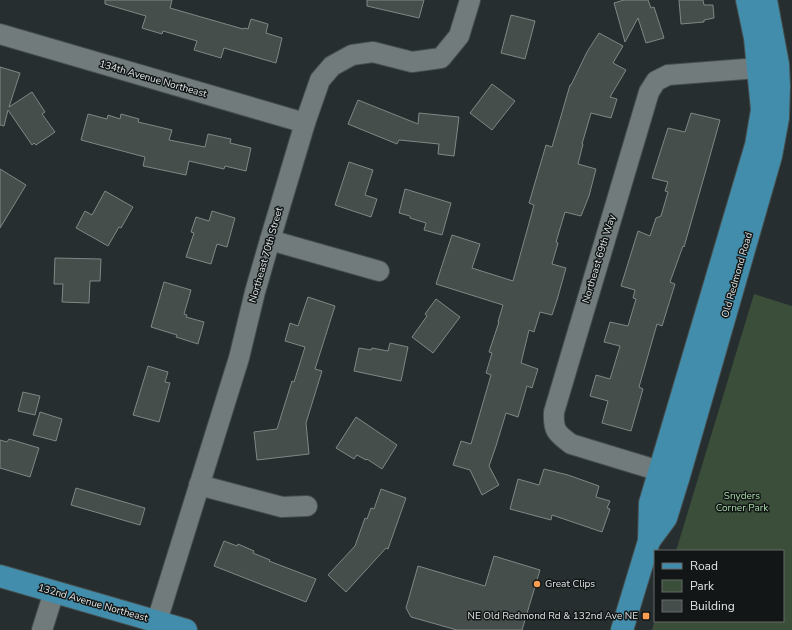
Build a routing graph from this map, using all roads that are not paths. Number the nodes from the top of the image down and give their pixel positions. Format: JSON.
{"nodes":[{"id":1,"x":470,"y":0,"type":"edge"},
{"id":2,"x":747,"y":0,"type":"edge"},
{"id":3,"x":766,"y":0,"type":"edge"},
{"id":4,"x":0,"y":34,"type":"edge"},
{"id":5,"x":768,"y":66,"type":"junction"},
{"id":6,"x":785,"y":118,"type":"edge"},
{"id":7,"x":305,"y":123,"type":"junction"},
{"id":8,"x":270,"y":240,"type":"junction"},
{"id":9,"x":379,"y":271,"type":"dead end"},
{"id":10,"x":669,"y":473,"type":"junction"},
{"id":11,"x":199,"y":485,"type":"junction"},
{"id":12,"x":307,"y":506,"type":"dead end"},
{"id":13,"x":0,"y":576,"type":"edge"},
{"id":14,"x":54,"y":592,"type":"junction"},
{"id":15,"x":157,"y":621,"type":"junction"},
{"id":16,"x":42,"y":630,"type":"edge"},
{"id":17,"x":186,"y":630,"type":"edge"},
{"id":18,"x":622,"y":630,"type":"edge"}],
"edges":[{"from":1,"to":7,"type":"street","name":"Northeast 70th Street"},
{"from":2,"to":5,"type":"main road","name":"Old Redmond Road"},
{"from":3,"to":5,"type":"main road","name":"Old Redmond Road"},
{"from":4,"to":7,"type":"street","name":"134th Avenue Northeast"},
{"from":5,"to":6,"type":"main road","name":"Old Redmond Road"},
{"from":5,"to":10,"type":"main road","name":"Old Redmond Road"},
{"from":5,"to":10,"type":"street","name":"Northeast 69th Way"},
{"from":6,"to":10,"type":"main road","name":"Old Redmond Road"},
{"from":7,"to":8,"type":"street","name":"Northeast 70th Street"},
{"from":8,"to":9,"type":"street"},
{"from":8,"to":11,"type":"street","name":"Northeast 70th Street"},
{"from":10,"to":18,"type":"main road","name":"Old Redmond Road"},
{"from":11,"to":12,"type":"street"},
{"from":11,"to":15,"type":"street","name":"Northeast 70th Street"},
{"from":13,"to":14,"type":"main road","name":"132nd Avenue Northeast"},
{"from":14,"to":15,"type":"main road","name":"132nd Avenue Northeast"},
{"from":14,"to":16,"type":"street"},
{"from":15,"to":17,"type":"main road","name":"132nd Avenue Northeast"}]}
